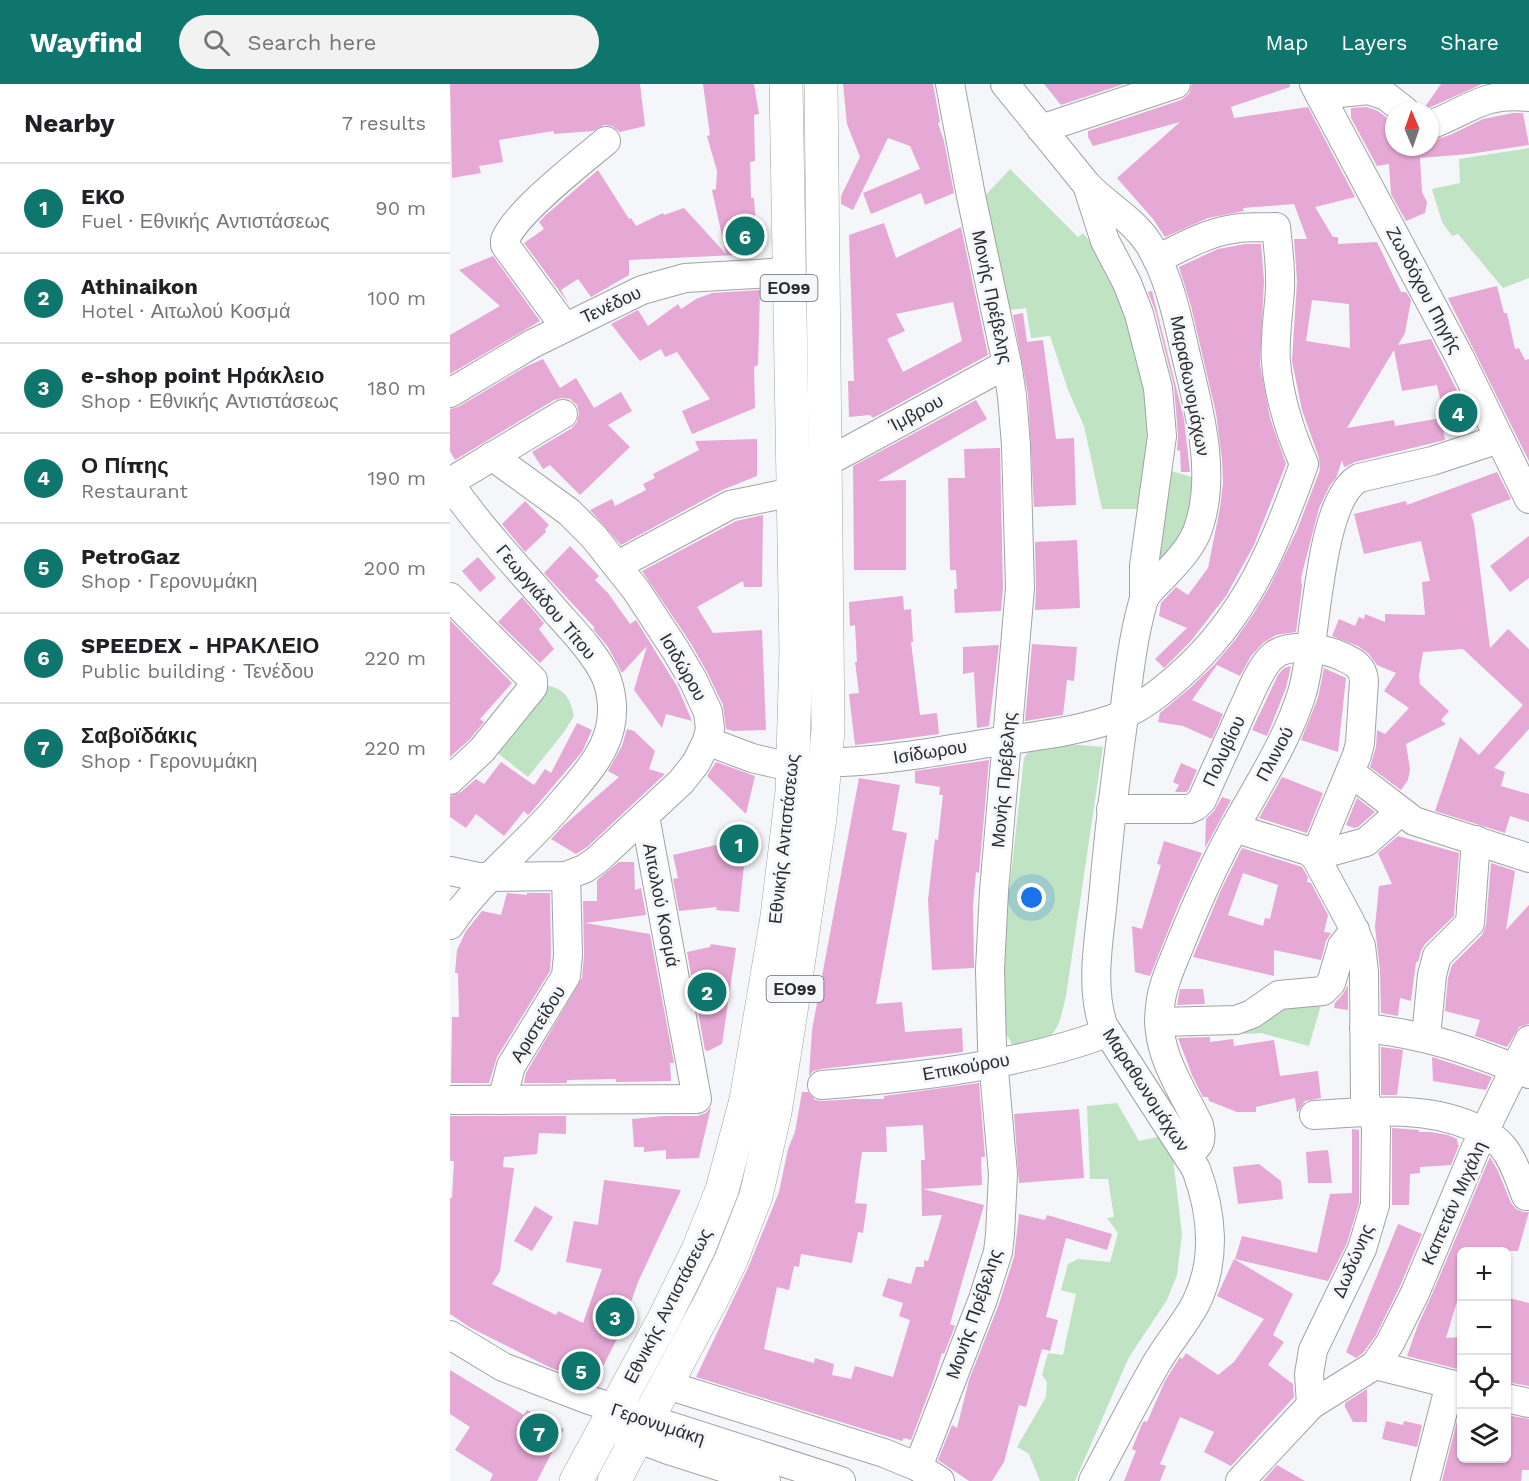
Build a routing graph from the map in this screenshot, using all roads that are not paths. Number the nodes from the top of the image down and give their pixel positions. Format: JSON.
{"nodes":[{"id":1,"x":786,"y":84,"type":"edge"},
{"id":2,"x":821,"y":84,"type":"edge"},
{"id":3,"x":950,"y":84,"type":"edge"},
{"id":4,"x":1005,"y":84,"type":"edge"},
{"id":5,"x":1176,"y":84,"type":"edge"},
{"id":6,"x":1369,"y":87,"type":"edge"},
{"id":7,"x":1317,"y":90,"type":"edge"},
{"id":8,"x":1529,"y":98,"type":"edge"},
{"id":9,"x":1394,"y":102,"type":"edge"},
{"id":10,"x":1439,"y":121,"type":"edge"},
{"id":11,"x":1041,"y":129,"type":"junction"},
{"id":12,"x":606,"y":141,"type":"dead end"},
{"id":13,"x":1087,"y":185,"type":"junction"},
{"id":14,"x":1157,"y":259,"type":"junction"},
{"id":15,"x":789,"y":272,"type":"junction"},
{"id":16,"x":565,"y":327,"type":"junction"},
{"id":17,"x":1007,"y":364,"type":"junction"},
{"id":18,"x":450,"y":393,"type":"edge"},
{"id":19,"x":563,"y":414,"type":"dead end"},
{"id":20,"x":1499,"y":439,"type":"junction"},
{"id":21,"x":492,"y":456,"type":"junction"},
{"id":22,"x":825,"y":463,"type":"junction"},
{"id":23,"x":450,"y":483,"type":"edge"},
{"id":24,"x":793,"y":492,"type":"junction"},
{"id":25,"x":1529,"y":499,"type":"edge"},
{"id":26,"x":618,"y":565,"type":"junction"},
{"id":27,"x":450,"y":597,"type":"edge"},
{"id":28,"x":1144,"y":598,"type":"junction"},
{"id":29,"x":1312,"y":649,"type":"junction"},
{"id":30,"x":1124,"y":714,"type":"junction"},
{"id":31,"x":707,"y":741,"type":"junction"},
{"id":32,"x":1006,"y":741,"type":"junction"},
{"id":33,"x":842,"y":762,"type":"dead end"},
{"id":34,"x":778,"y":764,"type":"dead end"},
{"id":35,"x":454,"y":771,"type":"edge"},
{"id":36,"x":1350,"y":772,"type":"junction"},
{"id":37,"x":1111,"y":809,"type":"junction"},
{"id":38,"x":1400,"y":812,"type":"junction"},
{"id":39,"x":645,"y":816,"type":"junction"},
{"id":40,"x":1234,"y":828,"type":"junction"},
{"id":41,"x":1476,"y":840,"type":"junction"},
{"id":42,"x":1315,"y":856,"type":"junction"},
{"id":43,"x":1529,"y":858,"type":"edge"},
{"id":44,"x":450,"y":871,"type":"edge"},
{"id":45,"x":566,"y":876,"type":"junction"},
{"id":46,"x":489,"y":877,"type":"junction"},
{"id":47,"x":450,"y":925,"type":"edge"},
{"id":48,"x":1355,"y":930,"type":"junction"},
{"id":49,"x":1159,"y":1022,"type":"junction"},
{"id":50,"x":1364,"y":1028,"type":"junction"},
{"id":51,"x":1107,"y":1033,"type":"junction"},
{"id":52,"x":1426,"y":1037,"type":"junction"},
{"id":53,"x":1529,"y":1040,"type":"edge"},
{"id":54,"x":994,"y":1063,"type":"junction"},
{"id":55,"x":1522,"y":1071,"type":"edge"},
{"id":56,"x":822,"y":1085,"type":"dead end"},
{"id":57,"x":502,"y":1100,"type":"junction"},
{"id":58,"x":450,"y":1101,"type":"edge"},
{"id":59,"x":1373,"y":1112,"type":"junction"},
{"id":60,"x":1314,"y":1115,"type":"dead end"},
{"id":61,"x":1474,"y":1128,"type":"junction"},
{"id":62,"x":1188,"y":1154,"type":"junction"},
{"id":63,"x":1526,"y":1196,"type":"dead end"},
{"id":64,"x":450,"y":1335,"type":"edge"},
{"id":65,"x":450,"y":1356,"type":"edge"},
{"id":66,"x":1375,"y":1365,"type":"junction"},
{"id":67,"x":667,"y":1385,"type":"junction"},
{"id":68,"x":1456,"y":1386,"type":"edge"},
{"id":69,"x":1511,"y":1399,"type":"edge"},
{"id":70,"x":1529,"y":1403,"type":"edge"},
{"id":71,"x":1311,"y":1405,"type":"junction"},
{"id":72,"x":611,"y":1418,"type":"junction"},
{"id":73,"x":643,"y":1430,"type":"junction"},
{"id":74,"x":929,"y":1474,"type":"edge"},
{"id":75,"x":576,"y":1481,"type":"edge"},
{"id":76,"x":614,"y":1481,"type":"edge"},
{"id":77,"x":766,"y":1481,"type":"edge"},
{"id":78,"x":841,"y":1481,"type":"edge"},
{"id":79,"x":1093,"y":1481,"type":"edge"},
{"id":80,"x":1240,"y":1481,"type":"edge"},
{"id":81,"x":1425,"y":1481,"type":"edge"}],
"edges":[{"from":1,"to":15,"type":"main road","name":"Εθνικής Αντιστάσεως","number":"ΕΟ99"},
{"from":2,"to":22,"type":"main road","name":"Εθνικής Αντιστάσεως","number":"ΕΟ99"},
{"from":3,"to":17,"type":"street","name":"Μονής Πρέβελης"},
{"from":4,"to":11,"type":"street","name":"Μαραθωνομάχων"},
{"from":5,"to":11,"type":"street"},
{"from":6,"to":7,"type":"street"},
{"from":6,"to":9,"type":"street"},
{"from":7,"to":20,"type":"street","name":"Ζωοδόχου Πηγής"},
{"from":8,"to":10,"type":"street"},
{"from":11,"to":13,"type":"street","name":"Μαραθωνομάχων"},
{"from":12,"to":16,"type":"street"},
{"from":13,"to":14,"type":"street","name":"Μαραθωνομάχων"},
{"from":13,"to":28,"type":"street","name":"Μαραθωνομάχων"},
{"from":14,"to":28,"type":"street","name":"Μαραθωνομάχων"},
{"from":14,"to":30,"type":"street","name":"Ισίδωρου"},
{"from":15,"to":16,"type":"street","name":"Τενέδου"},
{"from":15,"to":24,"type":"main road","name":"Εθνικής Αντιστάσεως","number":"ΕΟ99"},
{"from":16,"to":18,"type":"street","name":"Τενέδου"},
{"from":17,"to":22,"type":"street","name":"Ίμβρου"},
{"from":17,"to":32,"type":"street","name":"Μονής Πρέβελης"},
{"from":19,"to":21,"type":"street"},
{"from":20,"to":25,"type":"street","name":"Ζωοδόχου Πηγής"},
{"from":20,"to":29,"type":"street","name":"Πλινιού"},
{"from":21,"to":23,"type":"street"},
{"from":21,"to":26,"type":"street","name":"Ισιδώρου"},
{"from":22,"to":67,"type":"main road","name":"Εθνικής Αντιστάσεως","number":"ΕΟ99"},
{"from":23,"to":46,"type":"street","name":"Γεωργιάδου Τίτου"},
{"from":24,"to":26,"type":"street"},
{"from":24,"to":72,"type":"main road","name":"Εθνικής Αντιστάσεως","number":"ΕΟ99"},
{"from":26,"to":31,"type":"street","name":"Ισιδώρου"},
{"from":27,"to":35,"type":"street"},
{"from":28,"to":30,"type":"street","name":"Μαραθωνομάχων"},
{"from":29,"to":36,"type":"street"},
{"from":29,"to":37,"type":"street","name":"Πολυβίου"},
{"from":29,"to":40,"type":"street","name":"Πλινιού"},
{"from":30,"to":32,"type":"street","name":"Ισίδωρου"},
{"from":30,"to":37,"type":"street","name":"Μαραθωνομάχων"},
{"from":31,"to":34,"type":"street"},
{"from":31,"to":39,"type":"street","name":"Ισιδώρου"},
{"from":32,"to":33,"type":"street","name":"Ισίδωρου"},
{"from":32,"to":54,"type":"street","name":"Μονής Πρέβελης"},
{"from":36,"to":38,"type":"street"},
{"from":36,"to":42,"type":"street"},
{"from":37,"to":51,"type":"street","name":"Μαραθωνομάχων"},
{"from":38,"to":41,"type":"street"},
{"from":38,"to":42,"type":"street"},
{"from":39,"to":45,"type":"street","name":"Ισιδώρου"},
{"from":39,"to":57,"type":"street","name":"Αιτωλού Κοσμά"},
{"from":40,"to":42,"type":"street"},
{"from":40,"to":49,"type":"street","name":"Πλινιού"},
{"from":41,"to":43,"type":"street"},
{"from":41,"to":52,"type":"street"},
{"from":42,"to":48,"type":"street","name":"Δωδώνης"},
{"from":44,"to":46,"type":"street","name":"Ισιδώρου"},
{"from":45,"to":46,"type":"street","name":"Ισιδώρου"},
{"from":45,"to":57,"type":"street","name":"Αριστείδου"},
{"from":46,"to":47,"type":"street","name":"Γεωργιάδου Τίτου"},
{"from":48,"to":49,"type":"street"},
{"from":48,"to":50,"type":"street","name":"Δωδώνης"},
{"from":49,"to":62,"type":"street","name":"Πλινιού"},
{"from":50,"to":52,"type":"street"},
{"from":50,"to":59,"type":"street","name":"Δωδώνης"},
{"from":51,"to":54,"type":"street","name":"Επικούρου"},
{"from":51,"to":62,"type":"street","name":"Μαραθωνομάχων"},
{"from":52,"to":55,"type":"street"},
{"from":53,"to":55,"type":"street","name":"Καπετάν Μιχάλη"},
{"from":54,"to":56,"type":"street","name":"Επικούρου"},
{"from":54,"to":74,"type":"street","name":"Μονής Πρέβελης"},
{"from":55,"to":61,"type":"street","name":"Καπετάν Μιχάλη"},
{"from":57,"to":58,"type":"street"},
{"from":59,"to":60,"type":"street"},
{"from":59,"to":61,"type":"street"},
{"from":59,"to":71,"type":"street","name":"Δωδώνης"},
{"from":61,"to":63,"type":"street"},
{"from":61,"to":66,"type":"street","name":"Καπετάν Μιχάλη"},
{"from":62,"to":79,"type":"street","name":"Μαραθωνομάχων"},
{"from":64,"to":72,"type":"street","name":"Γερονυμάκη"},
{"from":65,"to":72,"type":"street","name":"Γερονυμάκη"},
{"from":66,"to":68,"type":"street"},
{"from":66,"to":71,"type":"street"},
{"from":67,"to":73,"type":"main road","name":"Εθνικής Αντιστάσεως","number":"ΕΟ99"},
{"from":67,"to":74,"type":"street"},
{"from":68,"to":81,"type":"street"},
{"from":69,"to":70,"type":"street"},
{"from":71,"to":80,"type":"street"},
{"from":72,"to":73,"type":"street","name":"Γερονυμάκη"},
{"from":72,"to":75,"type":"main road","name":"Εθνικής Αντιστάσεως","number":"ΕΟ99"},
{"from":73,"to":76,"type":"main road","name":"Εθνικής Αντιστάσεως","number":"ΕΟ99"},
{"from":73,"to":77,"type":"street","name":"Γερονυμάκη"},
{"from":73,"to":78,"type":"street","name":"Γερονυμάκη"}]}
